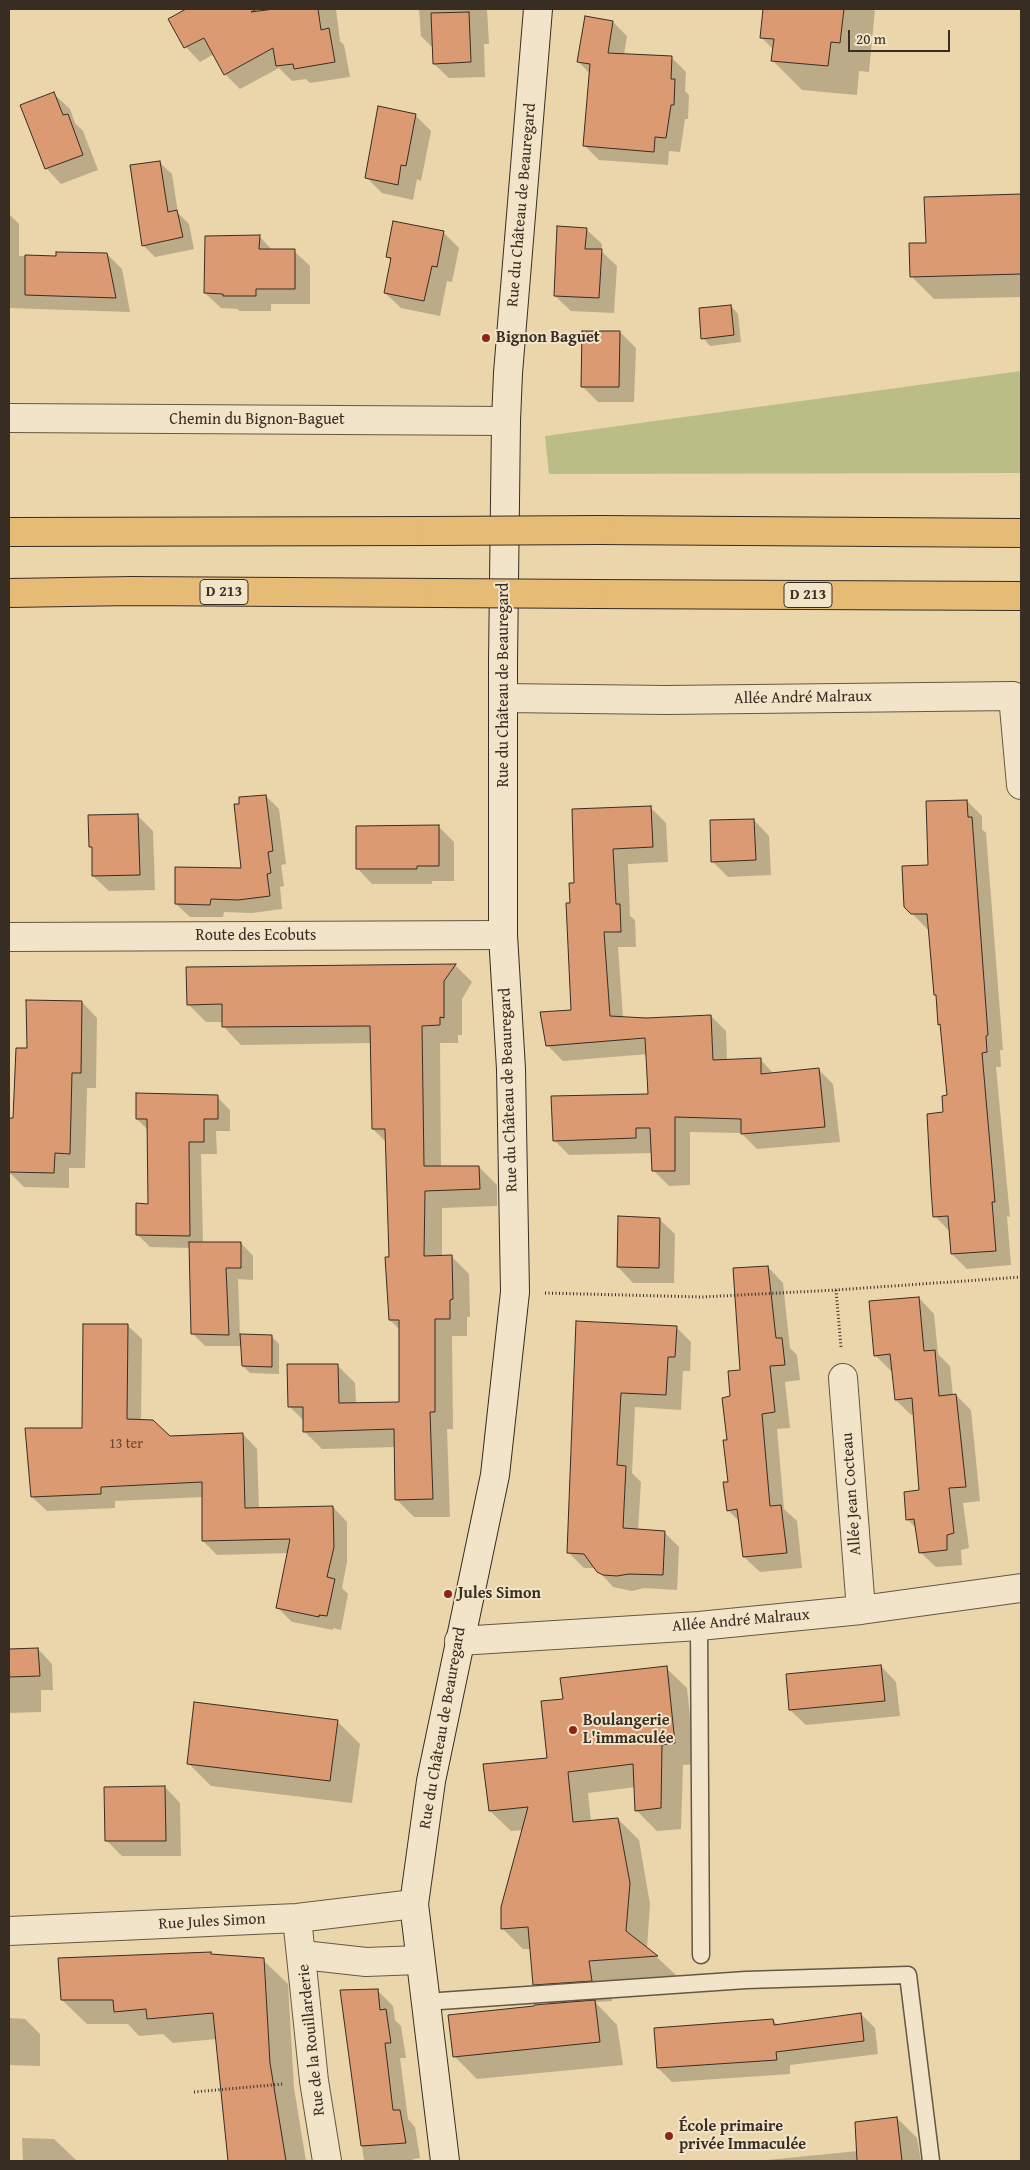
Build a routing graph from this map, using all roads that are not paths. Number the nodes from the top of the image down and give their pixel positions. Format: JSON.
{"nodes":[{"id":1,"x":538,"y":9,"type":"edge"},
{"id":2,"x":9,"y":418,"type":"edge"},
{"id":3,"x":506,"y":421,"type":"junction"},
{"id":4,"x":9,"y":532,"type":"edge"},
{"id":5,"x":1021,"y":532,"type":"edge"},
{"id":6,"x":9,"y":593,"type":"edge"},
{"id":7,"x":1021,"y":596,"type":"edge"},
{"id":8,"x":1017,"y":696,"type":"edge"},
{"id":9,"x":503,"y":698,"type":"junction"},
{"id":10,"x":1021,"y":785,"type":"edge"},
{"id":11,"x":503,"y":935,"type":"junction"},
{"id":12,"x":9,"y":937,"type":"edge"},
{"id":13,"x":843,"y":1378,"type":"road end"},
{"id":14,"x":1021,"y":1588,"type":"edge"},
{"id":15,"x":861,"y":1610,"type":"junction"},
{"id":16,"x":698,"y":1626,"type":"junction"},
{"id":17,"x":459,"y":1641,"type":"junction"},
{"id":18,"x":414,"y":1904,"type":"junction"},
{"id":19,"x":298,"y":1918,"type":"junction"},
{"id":20,"x":9,"y":1931,"type":"edge"},
{"id":21,"x":302,"y":1955,"type":"junction"},
{"id":22,"x":701,"y":1955,"type":"dead end"},
{"id":23,"x":420,"y":1960,"type":"junction"},
{"id":24,"x":425,"y":2002,"type":"junction"},
{"id":25,"x":327,"y":2161,"type":"edge"},
{"id":26,"x":445,"y":2161,"type":"edge"},
{"id":27,"x":931,"y":2161,"type":"edge"}],
"edges":[{"from":1,"to":3,"type":"street","name":"Rue du Château de Beauregard"},
{"from":2,"to":3,"type":"street","name":"Chemin du Bignon-Baguet"},
{"from":3,"to":9,"type":"street","name":"Rue du Château de Beauregard"},
{"from":4,"to":5,"type":"highway","bridge":true},
{"from":6,"to":7,"type":"highway","number":"D 213","bridge":true},
{"from":8,"to":9,"type":"street","name":"Allée André Malraux"},
{"from":8,"to":10,"type":"street","name":"Allée André Malraux"},
{"from":9,"to":11,"type":"street","name":"Rue du Château de Beauregard"},
{"from":11,"to":12,"type":"street","name":"Route des Ecobuts"},
{"from":11,"to":17,"type":"street","name":"Rue du Château de Beauregard"},
{"from":13,"to":15,"type":"street","name":"Allée Jean Cocteau"},
{"from":14,"to":15,"type":"street","name":"Allée André Malraux"},
{"from":15,"to":16,"type":"street","name":"Allée André Malraux"},
{"from":16,"to":17,"type":"street","name":"Allée André Malraux"},
{"from":16,"to":22,"type":"lane"},
{"from":17,"to":18,"type":"street","name":"Rue du Château de Beauregard"},
{"from":18,"to":19,"type":"street","name":"Rue Jules Simon"},
{"from":18,"to":23,"type":"street","name":"Rue du Château de Beauregard"},
{"from":19,"to":20,"type":"street","name":"Rue Jules Simon"},
{"from":19,"to":21,"type":"street","name":"Rue de la Rouillarderie"},
{"from":21,"to":23,"type":"street"},
{"from":21,"to":25,"type":"street","name":"Rue de la Rouillarderie"},
{"from":23,"to":24,"type":"street","name":"Rue du Château de Beauregard"},
{"from":24,"to":26,"type":"street","name":"Rue du Château de Beauregard"},
{"from":24,"to":27,"type":"lane"}]}
